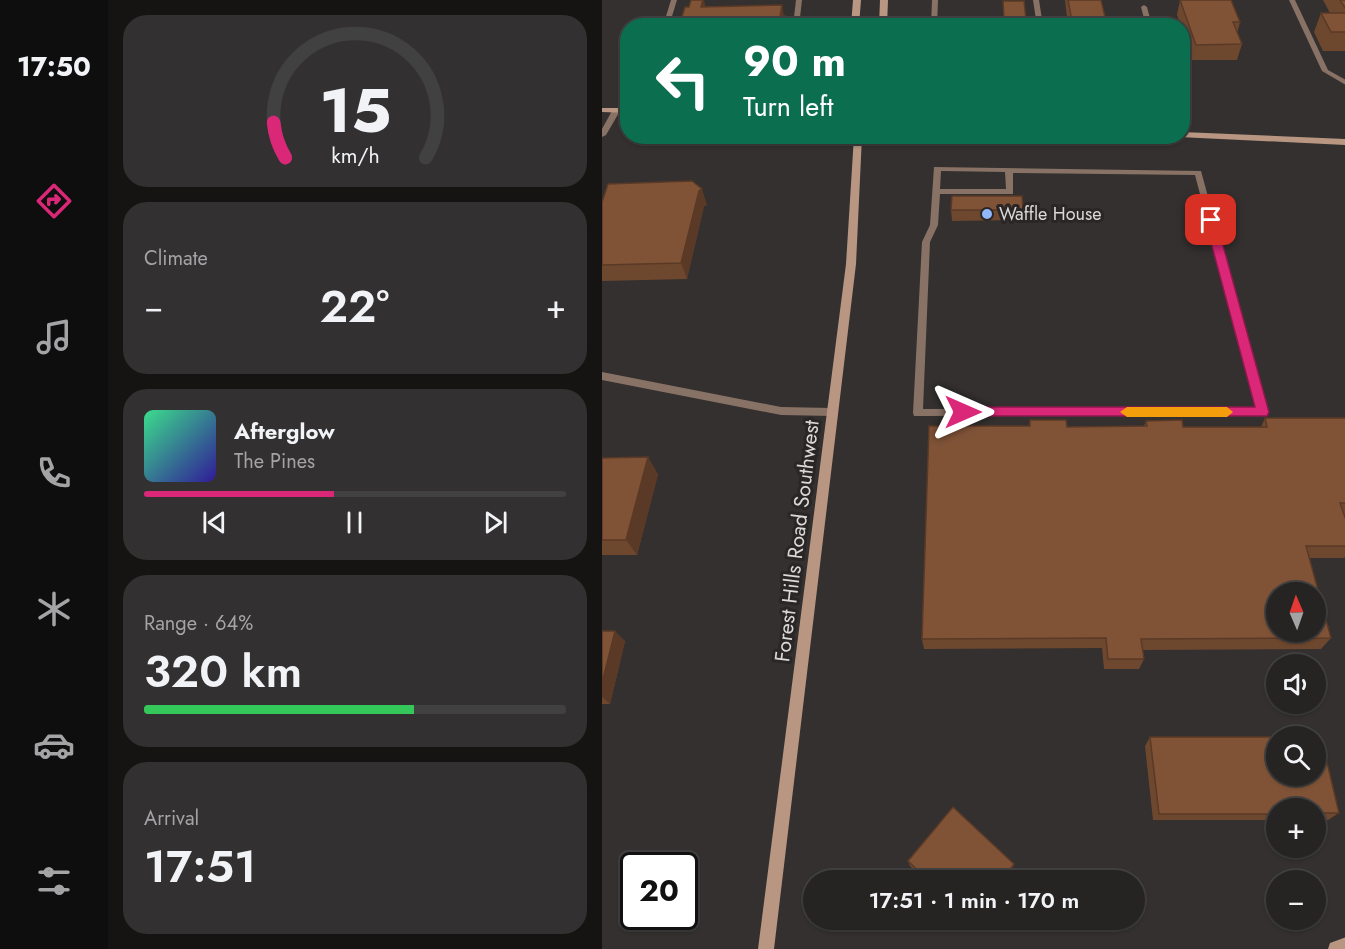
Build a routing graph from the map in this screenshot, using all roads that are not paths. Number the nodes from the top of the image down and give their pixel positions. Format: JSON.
{"nodes":[{"id":1,"x":674,"y":0,"type":"edge"},
{"id":2,"x":799,"y":0,"type":"edge"},
{"id":3,"x":857,"y":0,"type":"edge"},
{"id":4,"x":884,"y":0,"type":"edge"},
{"id":5,"x":935,"y":0,"type":"edge"},
{"id":6,"x":1037,"y":0,"type":"edge"},
{"id":7,"x":1292,"y":0,"type":"edge"},
{"id":8,"x":1144,"y":7,"type":"dead end"},
{"id":9,"x":668,"y":18,"type":"edge"},
{"id":10,"x":797,"y":18,"type":"edge"},
{"id":11,"x":856,"y":18,"type":"edge"},
{"id":12,"x":883,"y":18,"type":"edge"},
{"id":13,"x":934,"y":18,"type":"edge"},
{"id":14,"x":1039,"y":18,"type":"edge"},
{"id":15,"x":1147,"y":18,"type":"edge"},
{"id":16,"x":1346,"y":83,"type":"edge"},
{"id":17,"x":602,"y":110,"type":"edge"},
{"id":18,"x":616,"y":111,"type":"junction"},
{"id":19,"x":620,"y":111,"type":"edge"},
{"id":20,"x":602,"y":135,"type":"edge"},
{"id":21,"x":1190,"y":135,"type":"edge"},
{"id":22,"x":1346,"y":142,"type":"edge"},
{"id":23,"x":858,"y":144,"type":"edge"},
{"id":24,"x":1009,"y":170,"type":"junction"},
{"id":25,"x":936,"y":191,"type":"junction"},
{"id":26,"x":602,"y":376,"type":"edge"},
{"id":27,"x":832,"y":412,"type":"junction"},
{"id":28,"x":1346,"y":945,"type":"edge"},
{"id":29,"x":766,"y":949,"type":"edge"},
{"id":30,"x":1336,"y":949,"type":"edge"}],
"edges":[{"from":1,"to":9,"type":"lane"},
{"from":2,"to":10,"type":"lane"},
{"from":3,"to":11,"type":"main road"},
{"from":4,"to":12,"type":"main road"},
{"from":5,"to":13,"type":"lane"},
{"from":6,"to":14,"type":"lane"},
{"from":7,"to":16,"type":"lane"},
{"from":8,"to":15,"type":"lane"},
{"from":17,"to":18,"type":"main road"},
{"from":18,"to":19,"type":"main road"},
{"from":18,"to":20,"type":"lane"},
{"from":21,"to":22,"type":"main road"},
{"from":23,"to":27,"type":"main road","name":"Forest Hills Road Southwest"},
{"from":24,"to":25,"type":"lane"},
{"from":24,"to":25,"type":"lane"},
{"from":24,"to":25,"type":"lane"},
{"from":26,"to":27,"type":"lane"},
{"from":27,"to":29,"type":"main road","name":"Forest Hills Road Southwest"},
{"from":28,"to":30,"type":"main road"}]}
